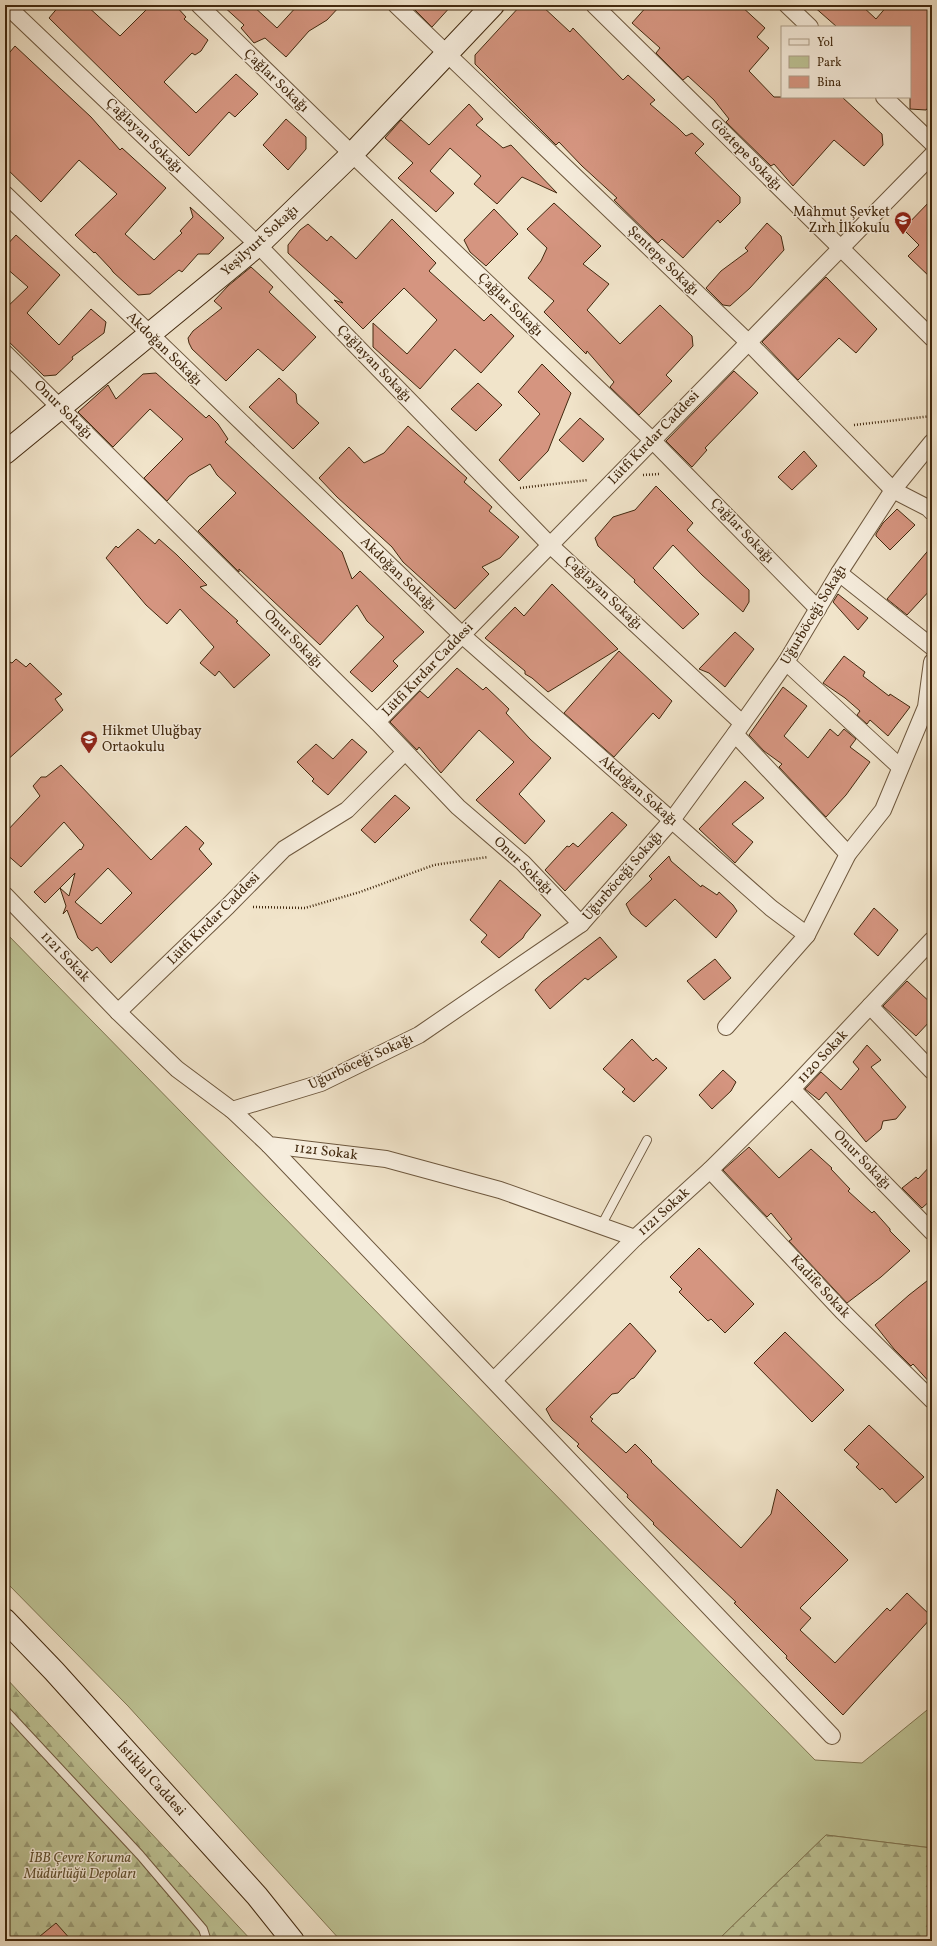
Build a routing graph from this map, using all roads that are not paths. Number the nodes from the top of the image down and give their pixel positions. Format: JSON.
{"nodes":[{"id":1,"x":6,"y":5,"type":"edge"},
{"id":2,"x":199,"y":5,"type":"edge"},
{"id":3,"x":396,"y":5,"type":"edge"},
{"id":4,"x":493,"y":5,"type":"edge"},
{"id":5,"x":594,"y":5,"type":"edge"},
{"id":6,"x":787,"y":5,"type":"edge"},
{"id":7,"x":809,"y":26,"type":"edge"},
{"id":8,"x":447,"y":55,"type":"junction"},
{"id":9,"x":885,"y":98,"type":"edge"},
{"id":10,"x":932,"y":143,"type":"edge"},
{"id":11,"x":352,"y":154,"type":"junction"},
{"id":12,"x":932,"y":155,"type":"edge"},
{"id":13,"x":5,"y":194,"type":"edge"},
{"id":14,"x":258,"y":245,"type":"junction"},
{"id":15,"x":841,"y":249,"type":"junction"},
{"id":16,"x":150,"y":335,"type":"junction"},
{"id":17,"x":932,"y":338,"type":"edge"},
{"id":18,"x":748,"y":342,"type":"junction"},
{"id":19,"x":5,"y":353,"type":"edge"},
{"id":20,"x":60,"y":407,"type":"junction"},
{"id":21,"x":652,"y":440,"type":"junction"},
{"id":22,"x":932,"y":442,"type":"edge"},
{"id":23,"x":5,"y":453,"type":"edge"},
{"id":24,"x":893,"y":490,"type":"junction"},
{"id":25,"x":932,"y":512,"type":"edge"},
{"id":26,"x":550,"y":545,"type":"junction"},
{"id":27,"x":839,"y":573,"type":"junction"},
{"id":28,"x":818,"y":609,"type":"junction"},
{"id":29,"x":462,"y":635,"type":"junction"},
{"id":30,"x":932,"y":647,"type":"edge"},
{"id":31,"x":786,"y":662,"type":"junction"},
{"id":32,"x":932,"y":662,"type":"edge"},
{"id":33,"x":377,"y":722,"type":"junction"},
{"id":34,"x":739,"y":728,"type":"junction"},
{"id":35,"x":405,"y":752,"type":"junction"},
{"id":36,"x":900,"y":767,"type":"junction"},
{"id":37,"x":672,"y":820,"type":"junction"},
{"id":38,"x":848,"y":854,"type":"junction"},
{"id":39,"x":5,"y":895,"type":"edge"},
{"id":40,"x":581,"y":924,"type":"junction"},
{"id":41,"x":807,"y":935,"type":"junction"},
{"id":42,"x":932,"y":940,"type":"edge"},
{"id":43,"x":870,"y":1006,"type":"junction"},
{"id":44,"x":118,"y":1012,"type":"junction"},
{"id":45,"x":726,"y":1027,"type":"dead end"},
{"id":46,"x":932,"y":1071,"type":"edge"},
{"id":47,"x":792,"y":1089,"type":"junction"},
{"id":48,"x":232,"y":1110,"type":"junction"},
{"id":49,"x":647,"y":1140,"type":"dead end"},
{"id":50,"x":269,"y":1145,"type":"junction"},
{"id":51,"x":710,"y":1170,"type":"junction"},
{"id":52,"x":601,"y":1226,"type":"junction"},
{"id":53,"x":932,"y":1232,"type":"edge"},
{"id":54,"x":635,"y":1238,"type":"junction"},
{"id":55,"x":494,"y":1380,"type":"junction"},
{"id":56,"x":932,"y":1400,"type":"edge"},
{"id":57,"x":5,"y":1620,"type":"edge"},
{"id":58,"x":5,"y":1710,"type":"edge"},
{"id":59,"x":832,"y":1736,"type":"dead end"},
{"id":60,"x":207,"y":1941,"type":"edge"},
{"id":61,"x":293,"y":1941,"type":"edge"}],
"edges":[{"from":1,"to":14,"type":"street","name":"Çağlayan Sokağı"},
{"from":2,"to":11,"type":"street","name":"Çağlar Sokağı"},
{"from":3,"to":8,"type":"street","name":"Şentepe Sokağı"},
{"from":4,"to":8,"type":"main road","name":"Yeşilyurt Sokağı"},
{"from":5,"to":15,"type":"street","name":"Göztepe Sokağı"},
{"from":6,"to":7,"type":"street"},
{"from":8,"to":11,"type":"main road","name":"Yeşilyurt Sokağı"},
{"from":8,"to":18,"type":"street","name":"Şentepe Sokağı"},
{"from":9,"to":10,"type":"street"},
{"from":11,"to":14,"type":"main road","name":"Yeşilyurt Sokağı"},
{"from":11,"to":21,"type":"street","name":"Çağlar Sokağı"},
{"from":12,"to":15,"type":"street","name":"Lütfi Kırdar Caddesi"},
{"from":13,"to":16,"type":"street","name":"Akdoğan Sokağı"},
{"from":14,"to":16,"type":"main road","name":"Yeşilyurt Sokağı"},
{"from":14,"to":26,"type":"street","name":"Çağlayan Sokağı"},
{"from":15,"to":17,"type":"street","name":"Göztepe Sokağı"},
{"from":15,"to":18,"type":"street","name":"Lütfi Kırdar Caddesi"},
{"from":16,"to":20,"type":"main road","name":"Yeşilyurt Sokağı"},
{"from":16,"to":29,"type":"street","name":"Akdoğan Sokağı"},
{"from":18,"to":21,"type":"street","name":"Lütfi Kırdar Caddesi"},
{"from":18,"to":24,"type":"street","name":"Şentepe Sokağı"},
{"from":19,"to":20,"type":"street","name":"Onur Sokağı"},
{"from":20,"to":23,"type":"main road","name":"Yeşilyurt Sokağı"},
{"from":20,"to":33,"type":"street","name":"Onur Sokağı"},
{"from":21,"to":26,"type":"street","name":"Lütfi Kırdar Caddesi"},
{"from":21,"to":28,"type":"street","name":"Çağlar Sokağı"},
{"from":22,"to":24,"type":"street","name":"Uğurböceği Sokağı"},
{"from":24,"to":25,"type":"street","name":"Şentepe Sokağı"},
{"from":24,"to":27,"type":"street","name":"Uğurböceği Sokağı"},
{"from":26,"to":29,"type":"street","name":"Lütfi Kırdar Caddesi"},
{"from":26,"to":34,"type":"street","name":"Çağlayan Sokağı"},
{"from":27,"to":28,"type":"street","name":"Uğurböceği Sokağı"},
{"from":27,"to":30,"type":"street"},
{"from":28,"to":31,"type":"street","name":"Uğurböceği Sokağı"},
{"from":29,"to":33,"type":"street","name":"Lütfi Kırdar Caddesi"},
{"from":29,"to":37,"type":"street","name":"Akdoğan Sokağı"},
{"from":31,"to":34,"type":"street","name":"Uğurböceği Sokağı"},
{"from":31,"to":36,"type":"street"},
{"from":32,"to":36,"type":"street"},
{"from":33,"to":35,"type":"street","name":"Onur Sokağı"},
{"from":34,"to":37,"type":"street","name":"Uğurböceği Sokağı"},
{"from":34,"to":38,"type":"street","name":"Çağlayan Sokağı"},
{"from":35,"to":40,"type":"street","name":"Onur Sokağı"},
{"from":35,"to":44,"type":"street","name":"Lütfi Kırdar Caddesi"},
{"from":36,"to":38,"type":"street"},
{"from":37,"to":40,"type":"street","name":"Uğurböceği Sokağı"},
{"from":37,"to":41,"type":"street","name":"Akdoğan Sokağı"},
{"from":38,"to":41,"type":"street"},
{"from":39,"to":44,"type":"street","name":"1121 Sokak"},
{"from":40,"to":48,"type":"street","name":"Uğurböceği Sokağı"},
{"from":41,"to":45,"type":"street"},
{"from":42,"to":43,"type":"street","name":"1120 Sokak"},
{"from":43,"to":46,"type":"street"},
{"from":43,"to":47,"type":"street","name":"1120 Sokak"},
{"from":44,"to":48,"type":"street","name":"1121 Sokak"},
{"from":47,"to":51,"type":"street","name":"1120 Sokak"},
{"from":47,"to":53,"type":"street","name":"Onur Sokağı"},
{"from":48,"to":50,"type":"street","name":"1121 Sokak"},
{"from":49,"to":52,"type":"lane"},
{"from":50,"to":52,"type":"street","name":"1121 Sokak"},
{"from":50,"to":55,"type":"street"},
{"from":51,"to":54,"type":"street","name":"1121 Sokak"},
{"from":51,"to":56,"type":"street","name":"Kadife Sokak"},
{"from":52,"to":54,"type":"street","name":"1121 Sokak"},
{"from":54,"to":55,"type":"street"},
{"from":55,"to":59,"type":"street"},
{"from":57,"to":61,"type":"main road","name":"İstiklal Caddesi"},
{"from":58,"to":60,"type":"lane"}]}
